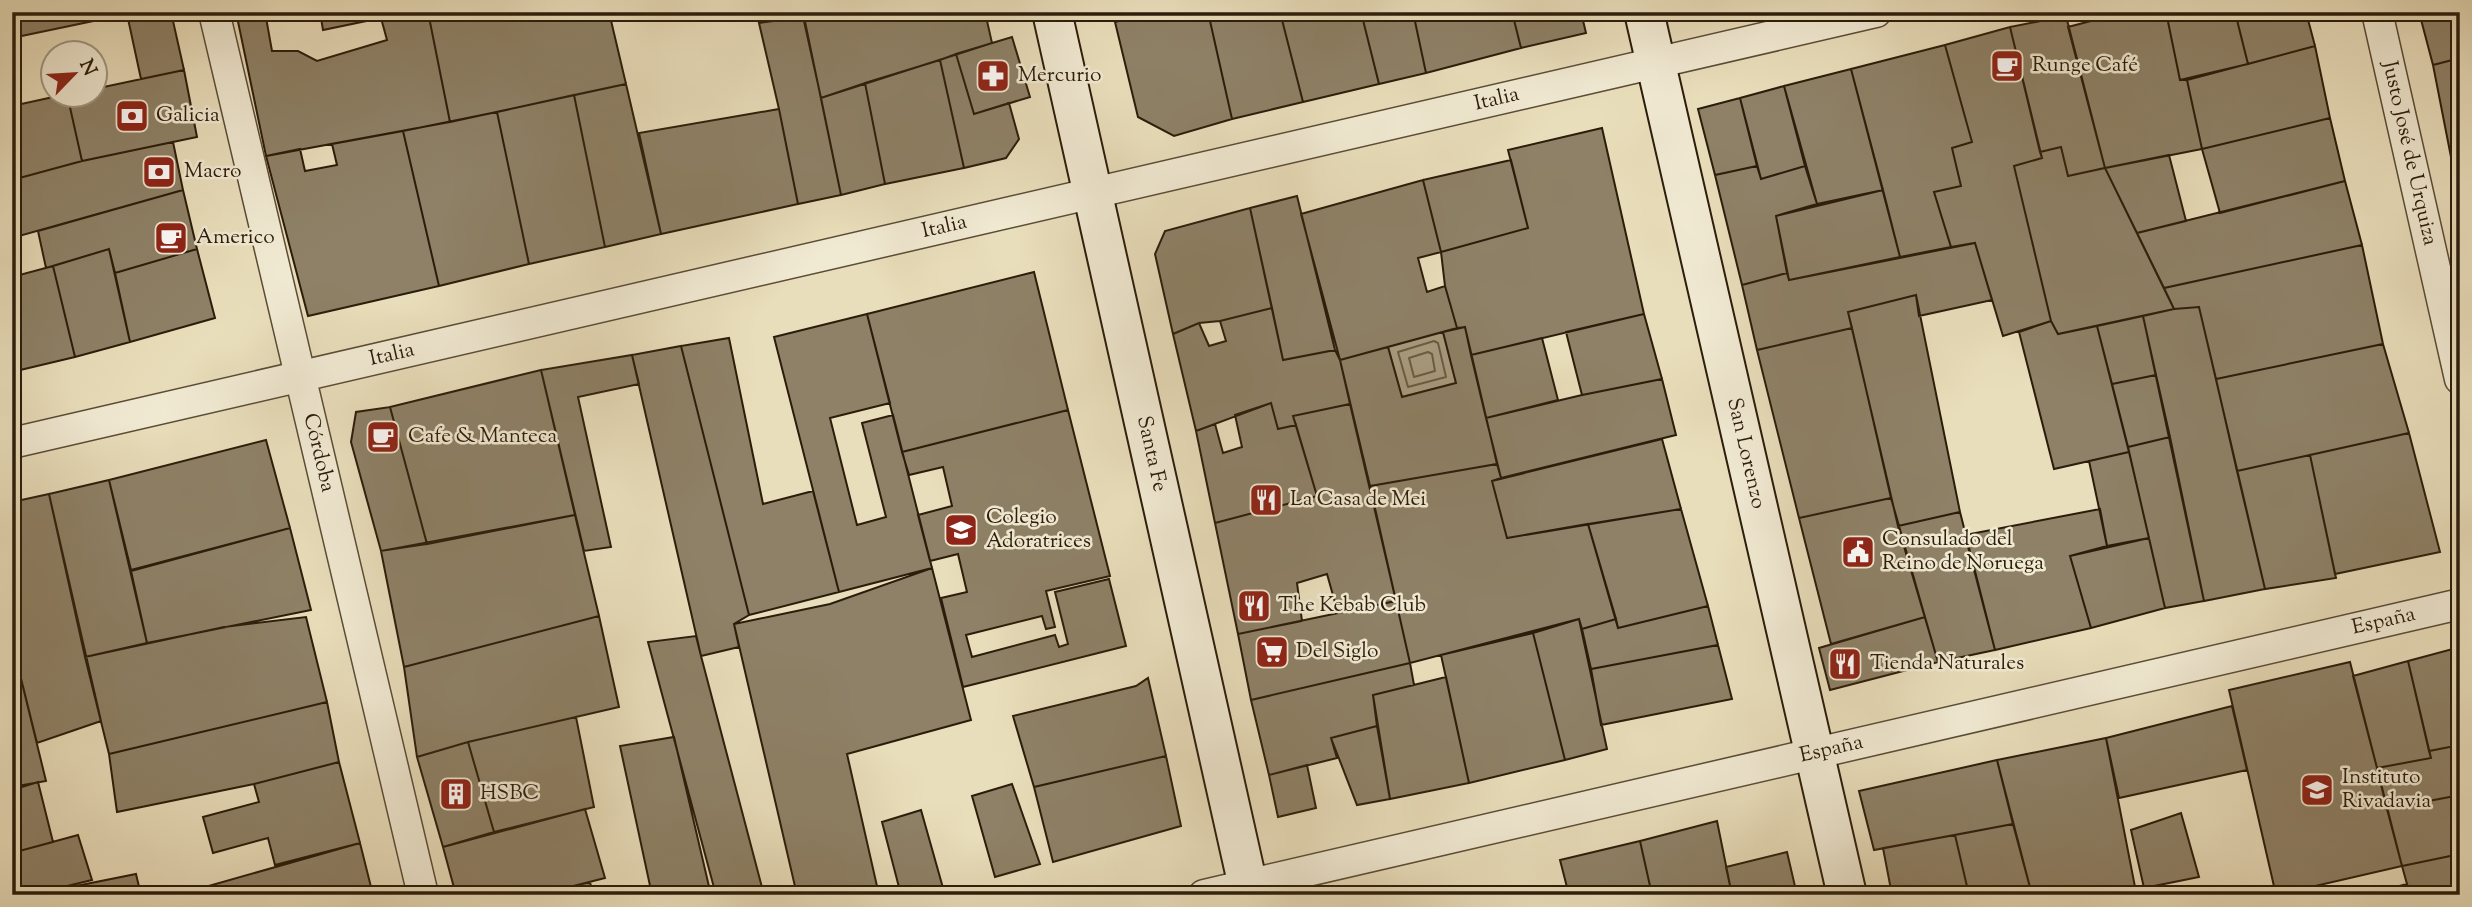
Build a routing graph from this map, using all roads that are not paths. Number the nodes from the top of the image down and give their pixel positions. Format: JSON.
{"nodes":[{"id":1,"x":214,"y":12,"type":"edge"},
{"id":2,"x":1052,"y":12,"type":"edge"},
{"id":3,"x":1644,"y":12,"type":"edge"},
{"id":4,"x":1877,"y":12,"type":"edge"},
{"id":5,"x":2377,"y":12,"type":"edge"},
{"id":6,"x":1656,"y":63,"type":"junction"},
{"id":7,"x":1094,"y":193,"type":"junction"},
{"id":8,"x":300,"y":376,"type":"junction"},
{"id":9,"x":2460,"y":379,"type":"edge"},
{"id":10,"x":12,"y":443,"type":"edge"},
{"id":11,"x":2460,"y":604,"type":"edge"},
{"id":12,"x":1814,"y":754,"type":"junction"},
{"id":13,"x":1249,"y":890,"type":"edge"},
{"id":14,"x":423,"y":895,"type":"edge"},
{"id":15,"x":1204,"y":895,"type":"edge"},
{"id":16,"x":1847,"y":895,"type":"edge"}],
"edges":[{"from":1,"to":8,"type":"street","name":"Córdoba"},
{"from":2,"to":7,"type":"main road","name":"Santa Fe"},
{"from":3,"to":6,"type":"main road","name":"San Lorenzo"},
{"from":4,"to":6,"type":"street","name":"Italia"},
{"from":5,"to":9,"type":"street","name":"Justo José de Urquiza"},
{"from":6,"to":7,"type":"street","name":"Italia"},
{"from":6,"to":12,"type":"main road","name":"San Lorenzo"},
{"from":7,"to":8,"type":"street","name":"Italia"},
{"from":7,"to":13,"type":"main road","name":"Santa Fe"},
{"from":8,"to":10,"type":"street","name":"Italia"},
{"from":8,"to":14,"type":"street","name":"Córdoba"},
{"from":11,"to":12,"type":"street","name":"España"},
{"from":12,"to":13,"type":"street","name":"España"},
{"from":12,"to":16,"type":"main road","name":"San Lorenzo"},
{"from":13,"to":15,"type":"street","name":"España"}]}
